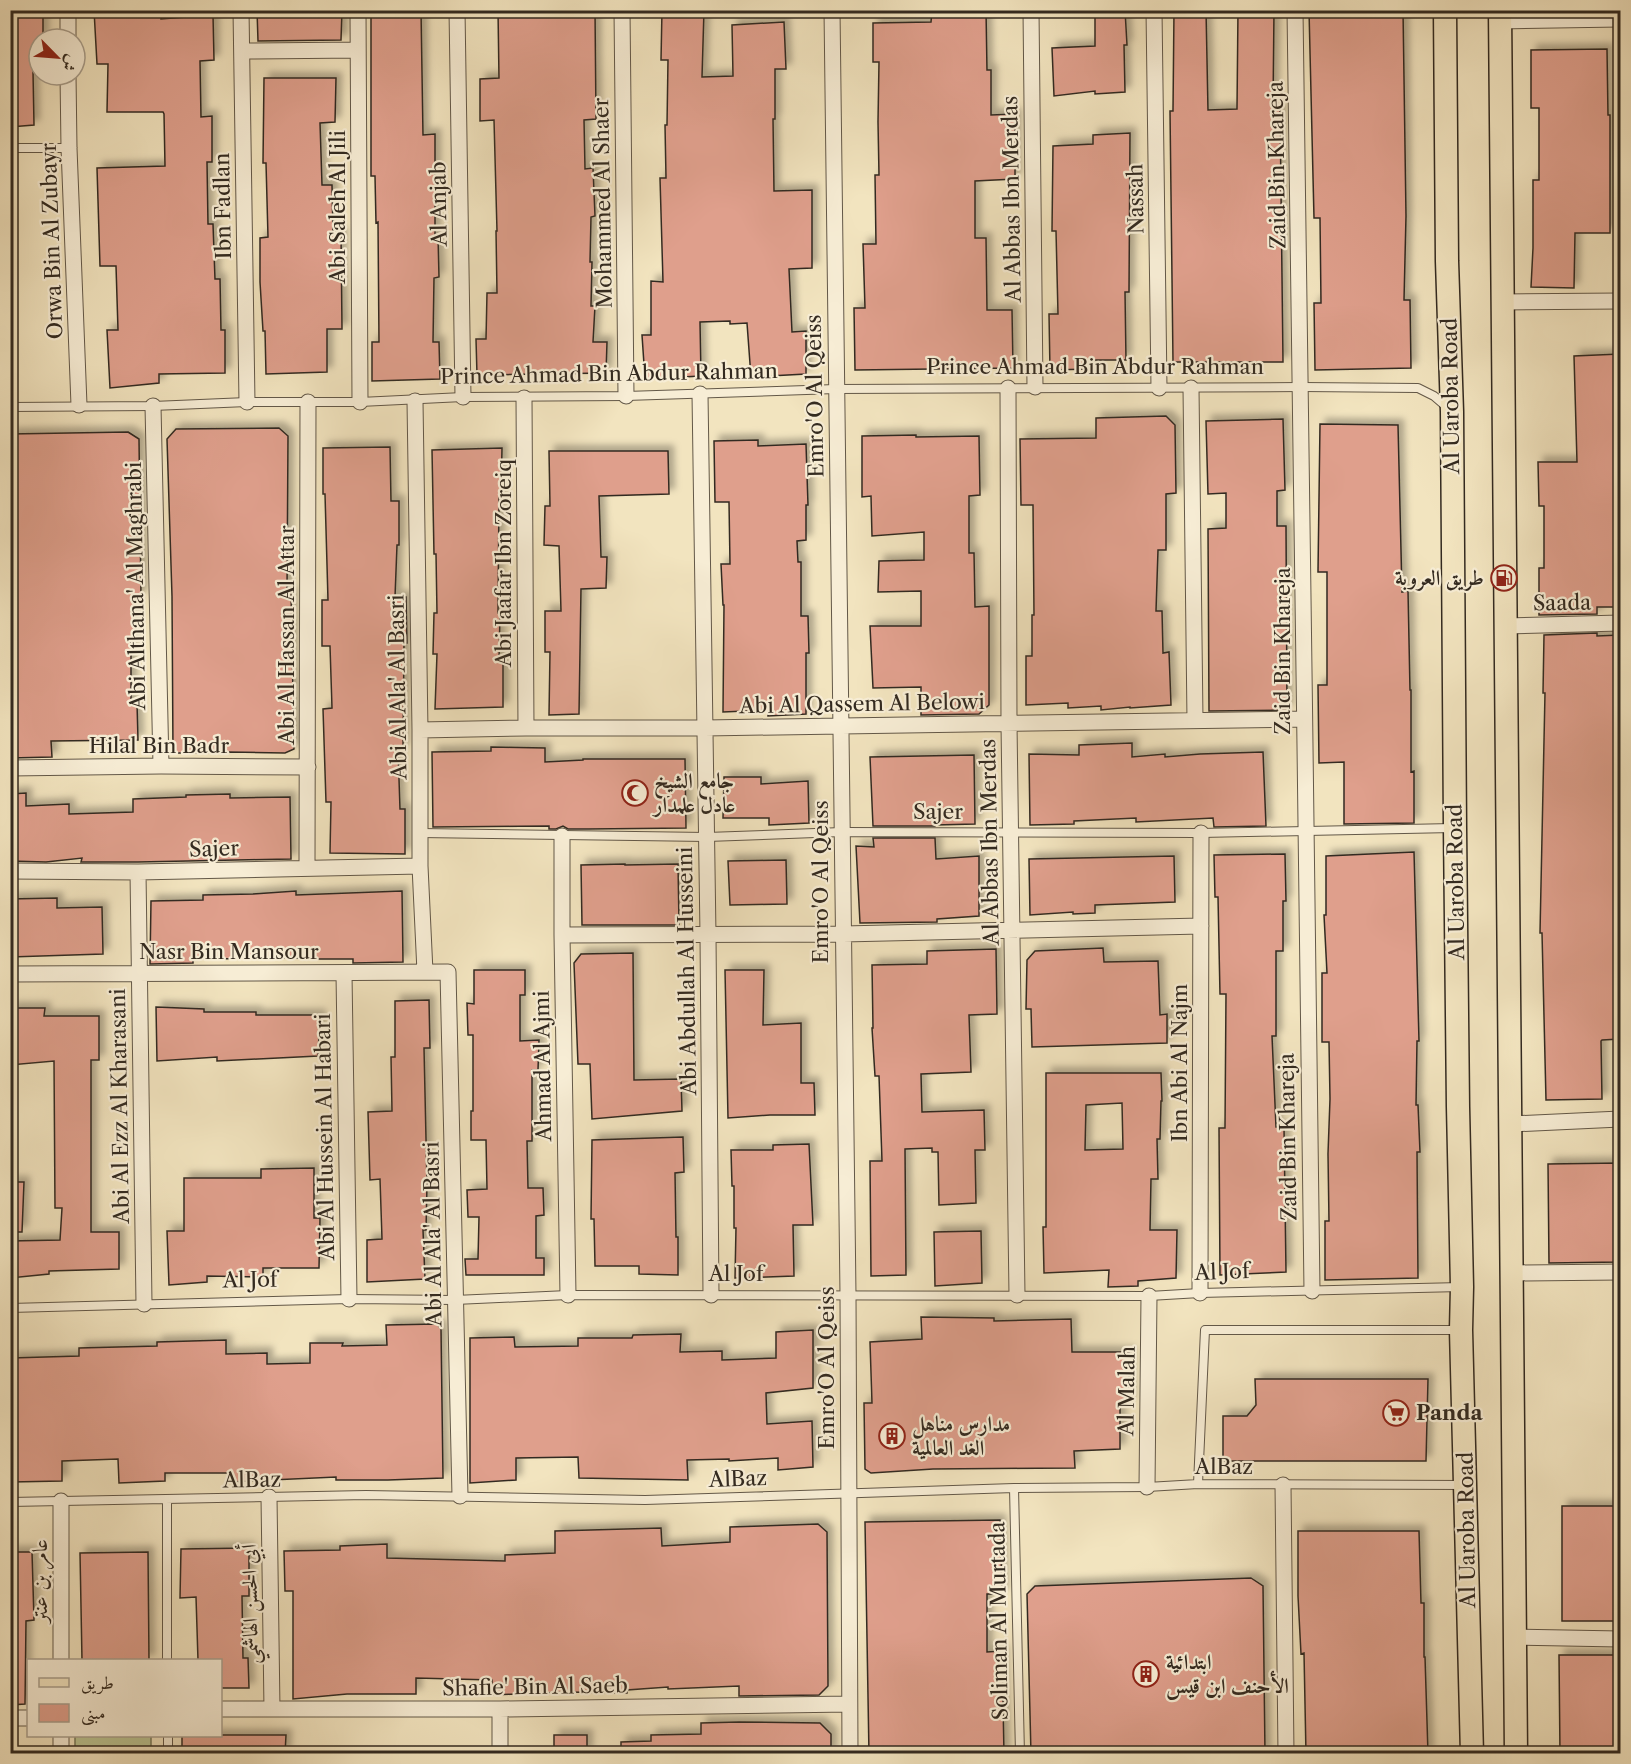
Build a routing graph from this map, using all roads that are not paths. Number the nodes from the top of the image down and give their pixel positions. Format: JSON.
{"nodes":[{"id":1,"x":68,"y":10,"type":"edge"},
{"id":2,"x":241,"y":10,"type":"edge"},
{"id":3,"x":358,"y":10,"type":"edge"},
{"id":4,"x":457,"y":10,"type":"edge"},
{"id":5,"x":622,"y":10,"type":"edge"},
{"id":6,"x":832,"y":10,"type":"edge"},
{"id":7,"x":1031,"y":10,"type":"edge"},
{"id":8,"x":1154,"y":10,"type":"edge"},
{"id":9,"x":1295,"y":10,"type":"edge"},
{"id":10,"x":1445,"y":10,"type":"edge"},
{"id":11,"x":1500,"y":16,"type":"edge"},
{"id":12,"x":1620,"y":19,"type":"edge"},
{"id":13,"x":68,"y":27,"type":"edge"},
{"id":14,"x":358,"y":50,"type":"junction"},
{"id":15,"x":242,"y":51,"type":"junction"},
{"id":16,"x":68,"y":87,"type":"edge"},
{"id":17,"x":10,"y":148,"type":"edge"},
{"id":18,"x":69,"y":148,"type":"junction"},
{"id":19,"x":1620,"y":301,"type":"edge"},
{"id":20,"x":1502,"y":302,"type":"junction"},
{"id":21,"x":1035,"y":387,"type":"junction"},
{"id":22,"x":1302,"y":387,"type":"junction"},
{"id":23,"x":1008,"y":388,"type":"junction"},
{"id":24,"x":1159,"y":388,"type":"junction"},
{"id":25,"x":1191,"y":388,"type":"junction"},
{"id":26,"x":836,"y":389,"type":"junction"},
{"id":27,"x":700,"y":394,"type":"junction"},
{"id":28,"x":626,"y":396,"type":"junction"},
{"id":29,"x":463,"y":397,"type":"junction"},
{"id":30,"x":524,"y":398,"type":"junction"},
{"id":31,"x":415,"y":401,"type":"junction"},
{"id":32,"x":247,"y":402,"type":"junction"},
{"id":33,"x":308,"y":402,"type":"junction"},
{"id":34,"x":360,"y":402,"type":"junction"},
{"id":35,"x":79,"y":405,"type":"junction"},
{"id":36,"x":10,"y":406,"type":"edge"},
{"id":37,"x":153,"y":406,"type":"junction"},
{"id":38,"x":1452,"y":412,"type":"junction"},
{"id":39,"x":1620,"y":623,"type":"edge"},
{"id":40,"x":1504,"y":626,"type":"junction"},
{"id":41,"x":1304,"y":719,"type":"junction"},
{"id":42,"x":1195,"y":720,"type":"junction"},
{"id":43,"x":841,"y":724,"type":"junction"},
{"id":44,"x":1009,"y":724,"type":"junction"},
{"id":45,"x":526,"y":728,"type":"junction"},
{"id":46,"x":705,"y":728,"type":"junction"},
{"id":47,"x":420,"y":730,"type":"junction"},
{"id":48,"x":161,"y":766,"type":"junction"},
{"id":49,"x":308,"y":767,"type":"junction"},
{"id":50,"x":10,"y":768,"type":"edge"},
{"id":51,"x":1455,"y":828,"type":"junction"},
{"id":52,"x":842,"y":832,"type":"junction"},
{"id":53,"x":1305,"y":832,"type":"junction"},
{"id":54,"x":420,"y":833,"type":"junction"},
{"id":55,"x":1011,"y":833,"type":"junction"},
{"id":56,"x":1201,"y":833,"type":"junction"},
{"id":57,"x":562,"y":836,"type":"junction"},
{"id":58,"x":707,"y":837,"type":"junction"},
{"id":59,"x":420,"y":866,"type":"junction"},
{"id":60,"x":307,"y":867,"type":"junction"},
{"id":61,"x":10,"y":871,"type":"edge"},
{"id":62,"x":138,"y":872,"type":"junction"},
{"id":63,"x":1201,"y":926,"type":"junction"},
{"id":64,"x":1012,"y":930,"type":"junction"},
{"id":65,"x":843,"y":934,"type":"junction"},
{"id":66,"x":561,"y":935,"type":"junction"},
{"id":67,"x":708,"y":935,"type":"junction"},
{"id":68,"x":425,"y":972,"type":"junction"},
{"id":69,"x":448,"y":972,"type":"joint"},
{"id":70,"x":140,"y":973,"type":"junction"},
{"id":71,"x":10,"y":974,"type":"edge"},
{"id":72,"x":344,"y":974,"type":"junction"},
{"id":73,"x":1620,"y":1119,"type":"edge"},
{"id":74,"x":1511,"y":1124,"type":"junction"},
{"id":75,"x":1620,"y":1272,"type":"edge"},
{"id":76,"x":1512,"y":1273,"type":"junction"},
{"id":77,"x":1462,"y":1287,"type":"junction"},
{"id":78,"x":1312,"y":1291,"type":"junction"},
{"id":79,"x":1200,"y":1293,"type":"junction"},
{"id":80,"x":568,"y":1295,"type":"junction"},
{"id":81,"x":711,"y":1295,"type":"junction"},
{"id":82,"x":848,"y":1295,"type":"junction"},
{"id":83,"x":1017,"y":1295,"type":"junction"},
{"id":84,"x":1149,"y":1296,"type":"junction"},
{"id":85,"x":349,"y":1299,"type":"junction"},
{"id":86,"x":455,"y":1300,"type":"junction"},
{"id":87,"x":144,"y":1304,"type":"junction"},
{"id":88,"x":10,"y":1308,"type":"edge"},
{"id":89,"x":1461,"y":1330,"type":"junction"},
{"id":90,"x":1198,"y":1484,"type":"junction"},
{"id":91,"x":1283,"y":1485,"type":"junction"},
{"id":92,"x":1466,"y":1485,"type":"junction"},
{"id":93,"x":1147,"y":1487,"type":"junction"},
{"id":94,"x":1014,"y":1488,"type":"junction"},
{"id":95,"x":849,"y":1492,"type":"junction"},
{"id":96,"x":460,"y":1496,"type":"junction"},
{"id":97,"x":269,"y":1497,"type":"junction"},
{"id":98,"x":166,"y":1500,"type":"junction"},
{"id":99,"x":61,"y":1501,"type":"junction"},
{"id":100,"x":10,"y":1502,"type":"edge"},
{"id":101,"x":1515,"y":1637,"type":"junction"},
{"id":102,"x":1620,"y":1639,"type":"edge"},
{"id":103,"x":61,"y":1659,"type":"edge"},
{"id":104,"x":167,"y":1659,"type":"edge"},
{"id":105,"x":849,"y":1704,"type":"junction"},
{"id":106,"x":500,"y":1708,"type":"junction"},
{"id":107,"x":222,"y":1709,"type":"edge"},
{"id":108,"x":272,"y":1709,"type":"junction"},
{"id":109,"x":10,"y":1718,"type":"edge"},
{"id":110,"x":27,"y":1718,"type":"edge"},
{"id":111,"x":61,"y":1737,"type":"edge"},
{"id":112,"x":168,"y":1737,"type":"edge"},
{"id":113,"x":61,"y":1754,"type":"edge"},
{"id":114,"x":168,"y":1754,"type":"edge"},
{"id":115,"x":500,"y":1754,"type":"edge"},
{"id":116,"x":850,"y":1754,"type":"edge"},
{"id":117,"x":1020,"y":1754,"type":"edge"},
{"id":118,"x":1286,"y":1754,"type":"edge"},
{"id":119,"x":1472,"y":1754,"type":"edge"},
{"id":120,"x":1516,"y":1754,"type":"edge"}],
"edges":[{"from":1,"to":13,"type":"street"},
{"from":2,"to":15,"type":"street","name":"Ibn Fadlan"},
{"from":3,"to":14,"type":"street","name":"Abi Saleh Al Jili"},
{"from":4,"to":29,"type":"street","name":"Al Anjab"},
{"from":5,"to":28,"type":"street","name":"Mohammed Al Shaer"},
{"from":6,"to":26,"type":"street","name":"Emro'O Al Qeiss"},
{"from":7,"to":21,"type":"street","name":"Al Abbas Ibn Merdas"},
{"from":8,"to":24,"type":"street","name":"Nassah"},
{"from":9,"to":22,"type":"street","name":"Zaid Bin Khareja"},
{"from":10,"to":38,"type":"main road","name":"Al Uaroba Road"},
{"from":11,"to":12,"type":"street"},
{"from":11,"to":20,"type":"main road"},
{"from":14,"to":15,"type":"street"},
{"from":14,"to":34,"type":"street","name":"Abi Saleh Al Jili"},
{"from":15,"to":32,"type":"street","name":"Ibn Fadlan"},
{"from":16,"to":18,"type":"street","name":"Orwa Bin Al Zubayr"},
{"from":17,"to":18,"type":"lane"},
{"from":18,"to":35,"type":"street","name":"Orwa Bin Al Zubayr"},
{"from":19,"to":20,"type":"street"},
{"from":20,"to":40,"type":"main road"},
{"from":21,"to":23,"type":"lane","name":"Prince Ahmad Bin Abdur Rahman"},
{"from":21,"to":24,"type":"lane","name":"Prince Ahmad Bin Abdur Rahman"},
{"from":22,"to":25,"type":"lane","name":"Prince Ahmad Bin Abdur Rahman"},
{"from":22,"to":38,"type":"lane","name":"Prince Ahmad Bin Abdur Rahman"},
{"from":22,"to":41,"type":"street","name":"Zaid Bin Khareja"},
{"from":23,"to":26,"type":"lane","name":"Prince Ahmad Bin Abdur Rahman"},
{"from":23,"to":44,"type":"street","name":"Al Abbas Ibn Merdas"},
{"from":24,"to":25,"type":"lane","name":"Prince Ahmad Bin Abdur Rahman"},
{"from":25,"to":42,"type":"street"},
{"from":26,"to":27,"type":"lane","name":"Prince Ahmad Bin Abdur Rahman"},
{"from":26,"to":43,"type":"street","name":"Emro'O Al Qeiss"},
{"from":27,"to":28,"type":"lane","name":"Prince Ahmad Bin Abdur Rahman"},
{"from":27,"to":46,"type":"street","name":"Abi Abdullah Al Husseini"},
{"from":28,"to":30,"type":"lane","name":"Prince Ahmad Bin Abdur Rahman"},
{"from":29,"to":30,"type":"lane","name":"Prince Ahmad Bin Abdur Rahman"},
{"from":29,"to":31,"type":"lane","name":"Prince Ahmad Bin Abdur Rahman"},
{"from":30,"to":45,"type":"street","name":"Abi Jaafar Ibn Zoreiq"},
{"from":31,"to":34,"type":"lane","name":"Prince Ahmad Bin Abdur Rahman"},
{"from":31,"to":47,"type":"street","name":"Abi Al Ala' Al Basri"},
{"from":32,"to":33,"type":"lane","name":"Prince Ahmad Bin Abdur Rahman"},
{"from":32,"to":37,"type":"lane","name":"Prince Ahmad Bin Abdur Rahman"},
{"from":33,"to":34,"type":"lane","name":"Prince Ahmad Bin Abdur Rahman"},
{"from":33,"to":49,"type":"street","name":"Abi Al Hassan Al Attar"},
{"from":35,"to":36,"type":"lane","name":"Prince Ahmad Bin Abdur Rahman"},
{"from":35,"to":37,"type":"lane","name":"Prince Ahmad Bin Abdur Rahman"},
{"from":37,"to":48,"type":"street","name":"Abi Althana' Al Maghrabi"},
{"from":38,"to":51,"type":"main road","name":"Al Uaroba Road"},
{"from":39,"to":40,"type":"street","name":"Saada"},
{"from":40,"to":74,"type":"main road"},
{"from":41,"to":42,"type":"street","name":"Abi Al Qassem Al Belowi"},
{"from":41,"to":53,"type":"street","name":"Zaid Bin Khareja"},
{"from":42,"to":44,"type":"street","name":"Abi Al Qassem Al Belowi"},
{"from":43,"to":44,"type":"street","name":"Abi Al Qassem Al Belowi"},
{"from":43,"to":46,"type":"street","name":"Abi Al Qassem Al Belowi"},
{"from":43,"to":52,"type":"street","name":"Emro'O Al Qeiss"},
{"from":44,"to":55,"type":"street","name":"Al Abbas Ibn Merdas"},
{"from":45,"to":46,"type":"street","name":"Abi Al Qassem Al Belowi"},
{"from":45,"to":47,"type":"street","name":"Abi Al Qassem Al Belowi"},
{"from":46,"to":58,"type":"street","name":"Abi Abdullah Al Husseini"},
{"from":47,"to":54,"type":"street","name":"Abi Al Ala' Al Basri"},
{"from":48,"to":49,"type":"street","name":"Hilal Bin Badr"},
{"from":48,"to":50,"type":"street","name":"Hilal Bin Badr"},
{"from":49,"to":60,"type":"street","name":"Abi Al Hassan Al Attar"},
{"from":51,"to":53,"type":"lane","name":"Sajer"},
{"from":51,"to":77,"type":"main road","name":"Al Uaroba Road"},
{"from":52,"to":55,"type":"lane","name":"Sajer"},
{"from":52,"to":58,"type":"lane","name":"Sajer"},
{"from":52,"to":65,"type":"street","name":"Emro'O Al Qeiss"},
{"from":53,"to":56,"type":"lane","name":"Sajer"},
{"from":53,"to":78,"type":"street","name":"Zaid Bin Khareja"},
{"from":54,"to":57,"type":"lane","name":"Sajer"},
{"from":54,"to":59,"type":"street","name":"Abi Al Ala' Al Basri"},
{"from":55,"to":56,"type":"lane","name":"Sajer"},
{"from":55,"to":64,"type":"street","name":"Al Abbas Ibn Merdas"},
{"from":56,"to":63,"type":"street","name":"Ibn Abi Al Najm"},
{"from":57,"to":58,"type":"lane","name":"Sajer"},
{"from":57,"to":66,"type":"street","name":"Ahmad Al Ajmi"},
{"from":58,"to":67,"type":"street","name":"Abi Abdullah Al Husseini"},
{"from":59,"to":60,"type":"street","name":"Sajer"},
{"from":59,"to":68,"type":"street","name":"Abi Al Ala' Al Basri"},
{"from":60,"to":62,"type":"street","name":"Sajer"},
{"from":61,"to":62,"type":"street","name":"Sajer"},
{"from":62,"to":70,"type":"street","name":"Abi Al Ezz Al Kharasani"},
{"from":63,"to":64,"type":"street"},
{"from":63,"to":79,"type":"street","name":"Ibn Abi Al Najm"},
{"from":64,"to":65,"type":"street"},
{"from":64,"to":83,"type":"street","name":"Al Abbas Ibn Merdas"},
{"from":65,"to":67,"type":"street"},
{"from":65,"to":82,"type":"street","name":"Emro'O Al Qeiss"},
{"from":66,"to":67,"type":"street"},
{"from":66,"to":80,"type":"street","name":"Ahmad Al Ajmi"},
{"from":67,"to":81,"type":"street","name":"Abi Abdullah Al Husseini"},
{"from":68,"to":69,"type":"street","name":"Nasr Bin Mansour"},
{"from":68,"to":72,"type":"street","name":"Nasr Bin Mansour"},
{"from":69,"to":86,"type":"street","name":"Abi Al Ala' Al Basri"},
{"from":70,"to":71,"type":"street","name":"Nasr Bin Mansour"},
{"from":70,"to":72,"type":"street","name":"Nasr Bin Mansour"},
{"from":70,"to":87,"type":"street","name":"Abi Al Ezz Al Kharasani"},
{"from":72,"to":85,"type":"street","name":"Abi Al Hussein Al Habari"},
{"from":73,"to":74,"type":"street"},
{"from":74,"to":76,"type":"main road"},
{"from":75,"to":76,"type":"street"},
{"from":76,"to":101,"type":"main road"},
{"from":77,"to":78,"type":"lane","name":"Al Jof"},
{"from":77,"to":89,"type":"main road","name":"Al Uaroba Road"},
{"from":78,"to":79,"type":"lane","name":"Al Jof"},
{"from":79,"to":84,"type":"lane","name":"Al Jof"},
{"from":80,"to":81,"type":"lane","name":"Al Jof"},
{"from":80,"to":86,"type":"lane","name":"Al Jof"},
{"from":81,"to":82,"type":"lane","name":"Al Jof"},
{"from":82,"to":83,"type":"lane","name":"Al Jof"},
{"from":82,"to":95,"type":"street","name":"Emro'O Al Qeiss"},
{"from":83,"to":84,"type":"lane","name":"Al Jof"},
{"from":84,"to":93,"type":"street","name":"Al Malah"},
{"from":85,"to":86,"type":"lane","name":"Al Jof"},
{"from":85,"to":87,"type":"lane","name":"Al Jof"},
{"from":86,"to":96,"type":"street","name":"Abi Al Ala' Al Basri"},
{"from":87,"to":88,"type":"lane","name":"Al Jof"},
{"from":89,"to":90,"type":"lane"},
{"from":89,"to":92,"type":"main road","name":"Al Uaroba Road"},
{"from":90,"to":91,"type":"lane","name":"AlBaz"},
{"from":90,"to":93,"type":"lane","name":"AlBaz"},
{"from":91,"to":92,"type":"lane","name":"AlBaz"},
{"from":91,"to":118,"type":"street"},
{"from":92,"to":119,"type":"main road","name":"Al Uaroba Road"},
{"from":93,"to":94,"type":"lane","name":"AlBaz"},
{"from":94,"to":95,"type":"lane","name":"AlBaz"},
{"from":94,"to":117,"type":"lane","name":"Soliman Al Murtada"},
{"from":95,"to":96,"type":"lane","name":"AlBaz"},
{"from":95,"to":105,"type":"street","name":"Emro'O Al Qeiss"},
{"from":96,"to":97,"type":"lane","name":"AlBaz"},
{"from":97,"to":98,"type":"lane","name":"AlBaz"},
{"from":97,"to":108,"type":"street","name":"أبي الحسن الهاشمي"},
{"from":98,"to":99,"type":"lane","name":"AlBaz"},
{"from":98,"to":104,"type":"lane"},
{"from":99,"to":100,"type":"lane","name":"AlBaz"},
{"from":99,"to":103,"type":"street","name":"عامر بن عنتر"},
{"from":101,"to":102,"type":"street"},
{"from":101,"to":120,"type":"main road"},
{"from":105,"to":106,"type":"street","name":"Shafie' Bin Al Saeb"},
{"from":105,"to":116,"type":"street","name":"Emro'O Al Qeiss"},
{"from":106,"to":108,"type":"street","name":"Shafie' Bin Al Saeb"},
{"from":106,"to":115,"type":"street"},
{"from":107,"to":108,"type":"street","name":"Shafie' Bin Al Saeb"},
{"from":109,"to":110,"type":"street"},
{"from":111,"to":113,"type":"street"},
{"from":112,"to":114,"type":"lane"}]}
